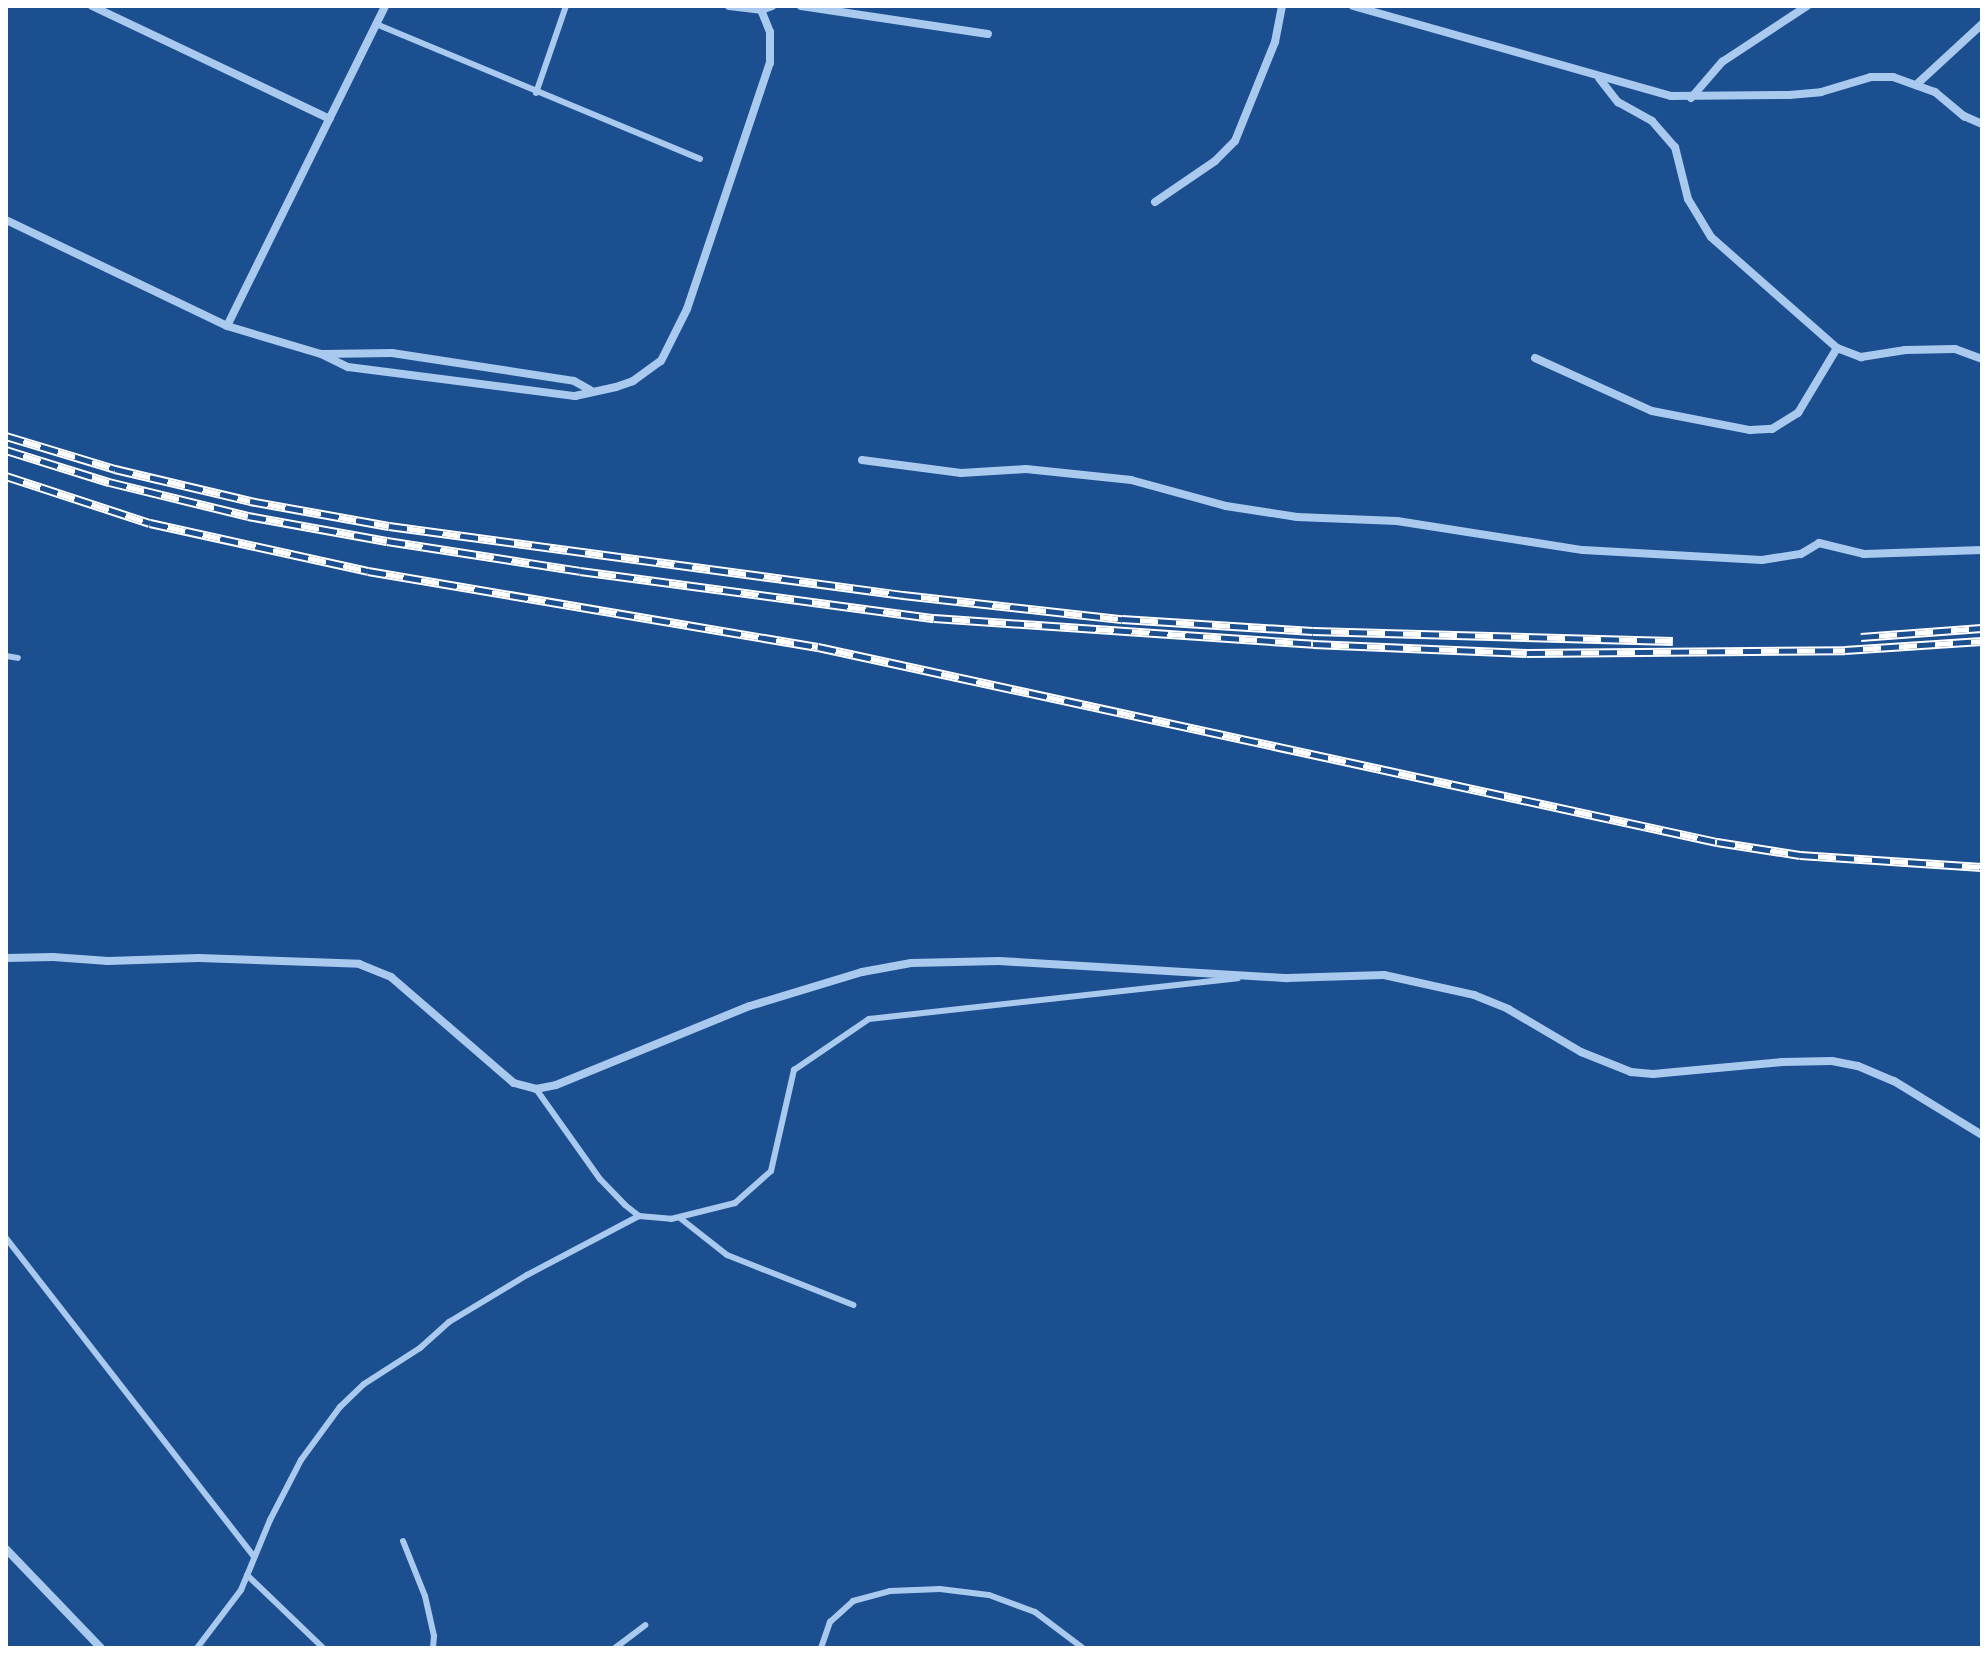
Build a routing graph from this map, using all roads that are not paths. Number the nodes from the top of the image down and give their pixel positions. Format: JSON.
{"nodes":[{"id":1,"x":92,"y":6,"type":"edge"},
{"id":2,"x":385,"y":6,"type":"edge"},
{"id":3,"x":566,"y":6,"type":"edge"},
{"id":4,"x":729,"y":6,"type":"edge"},
{"id":5,"x":772,"y":6,"type":"edge"},
{"id":6,"x":801,"y":6,"type":"edge"},
{"id":7,"x":1282,"y":6,"type":"edge"},
{"id":8,"x":1353,"y":6,"type":"edge"},
{"id":9,"x":1807,"y":6,"type":"edge"},
{"id":10,"x":760,"y":8,"type":"edge"},
{"id":11,"x":376,"y":24,"type":"junction"},
{"id":12,"x":1982,"y":24,"type":"edge"},
{"id":13,"x":988,"y":34,"type":"dead end"},
{"id":14,"x":1599,"y":78,"type":"junction"},
{"id":15,"x":1916,"y":85,"type":"junction"},
{"id":16,"x":536,"y":93,"type":"junction"},
{"id":17,"x":1691,"y":98,"type":"junction"},
{"id":18,"x":330,"y":119,"type":"junction"},
{"id":19,"x":1982,"y":124,"type":"edge"},
{"id":20,"x":700,"y":159,"type":"dead end"},
{"id":21,"x":1155,"y":202,"type":"dead end"},
{"id":22,"x":6,"y":220,"type":"edge"},
{"id":23,"x":227,"y":326,"type":"junction"},
{"id":24,"x":1837,"y":348,"type":"junction"},
{"id":25,"x":321,"y":354,"type":"junction"},
{"id":26,"x":1535,"y":358,"type":"dead end"},
{"id":27,"x":1982,"y":359,"type":"edge"},
{"id":28,"x":590,"y":390,"type":"junction"},
{"id":29,"x":862,"y":460,"type":"dead end"},
{"id":30,"x":1982,"y":550,"type":"edge"},
{"id":31,"x":6,"y":656,"type":"edge"},
{"id":32,"x":18,"y":658,"type":"dead end"},
{"id":33,"x":6,"y":958,"type":"edge"},
{"id":34,"x":1251,"y":976,"type":"junction"},
{"id":35,"x":536,"y":1089,"type":"junction"},
{"id":36,"x":1982,"y":1135,"type":"edge"},
{"id":37,"x":639,"y":1216,"type":"junction"},
{"id":38,"x":680,"y":1218,"type":"junction"},
{"id":39,"x":6,"y":1238,"type":"edge"},
{"id":40,"x":853,"y":1305,"type":"dead end"},
{"id":41,"x":403,"y":1541,"type":"dead end"},
{"id":42,"x":6,"y":1549,"type":"edge"},
{"id":43,"x":254,"y":1557,"type":"junction"},
{"id":44,"x":247,"y":1575,"type":"junction"},
{"id":45,"x":645,"y":1625,"type":"dead end"},
{"id":46,"x":101,"y":1648,"type":"edge"},
{"id":47,"x":197,"y":1648,"type":"edge"},
{"id":48,"x":323,"y":1648,"type":"edge"},
{"id":49,"x":433,"y":1648,"type":"edge"},
{"id":50,"x":615,"y":1648,"type":"edge"},
{"id":51,"x":821,"y":1648,"type":"edge"},
{"id":52,"x":1083,"y":1648,"type":"edge"}],
"edges":[{"from":1,"to":18,"type":"street"},
{"from":2,"to":11,"type":"street"},
{"from":3,"to":16,"type":"lane"},
{"from":4,"to":10,"type":"street"},
{"from":5,"to":10,"type":"street"},
{"from":6,"to":13,"type":"street"},
{"from":7,"to":21,"type":"street"},
{"from":8,"to":14,"type":"street"},
{"from":9,"to":17,"type":"street"},
{"from":10,"to":28,"type":"street"},
{"from":11,"to":16,"type":"lane"},
{"from":11,"to":18,"type":"street"},
{"from":12,"to":15,"type":"street"},
{"from":14,"to":17,"type":"street"},
{"from":14,"to":24,"type":"street"},
{"from":15,"to":17,"type":"street"},
{"from":15,"to":19,"type":"street"},
{"from":16,"to":20,"type":"lane"},
{"from":18,"to":23,"type":"street"},
{"from":22,"to":23,"type":"street"},
{"from":23,"to":25,"type":"street"},
{"from":24,"to":26,"type":"street"},
{"from":24,"to":27,"type":"street"},
{"from":25,"to":28,"type":"street"},
{"from":25,"to":28,"type":"street"},
{"from":29,"to":30,"type":"street"},
{"from":31,"to":32,"type":"lane"},
{"from":33,"to":35,"type":"street"},
{"from":34,"to":35,"type":"street"},
{"from":34,"to":36,"type":"street"},
{"from":34,"to":38,"type":"lane"},
{"from":35,"to":37,"type":"lane"},
{"from":37,"to":38,"type":"lane"},
{"from":37,"to":43,"type":"lane"},
{"from":38,"to":40,"type":"lane"},
{"from":39,"to":43,"type":"lane"},
{"from":41,"to":49,"type":"lane"},
{"from":42,"to":46,"type":"street"},
{"from":43,"to":44,"type":"lane"},
{"from":44,"to":47,"type":"lane"},
{"from":44,"to":48,"type":"lane"},
{"from":45,"to":50,"type":"lane"},
{"from":51,"to":52,"type":"lane"}]}
